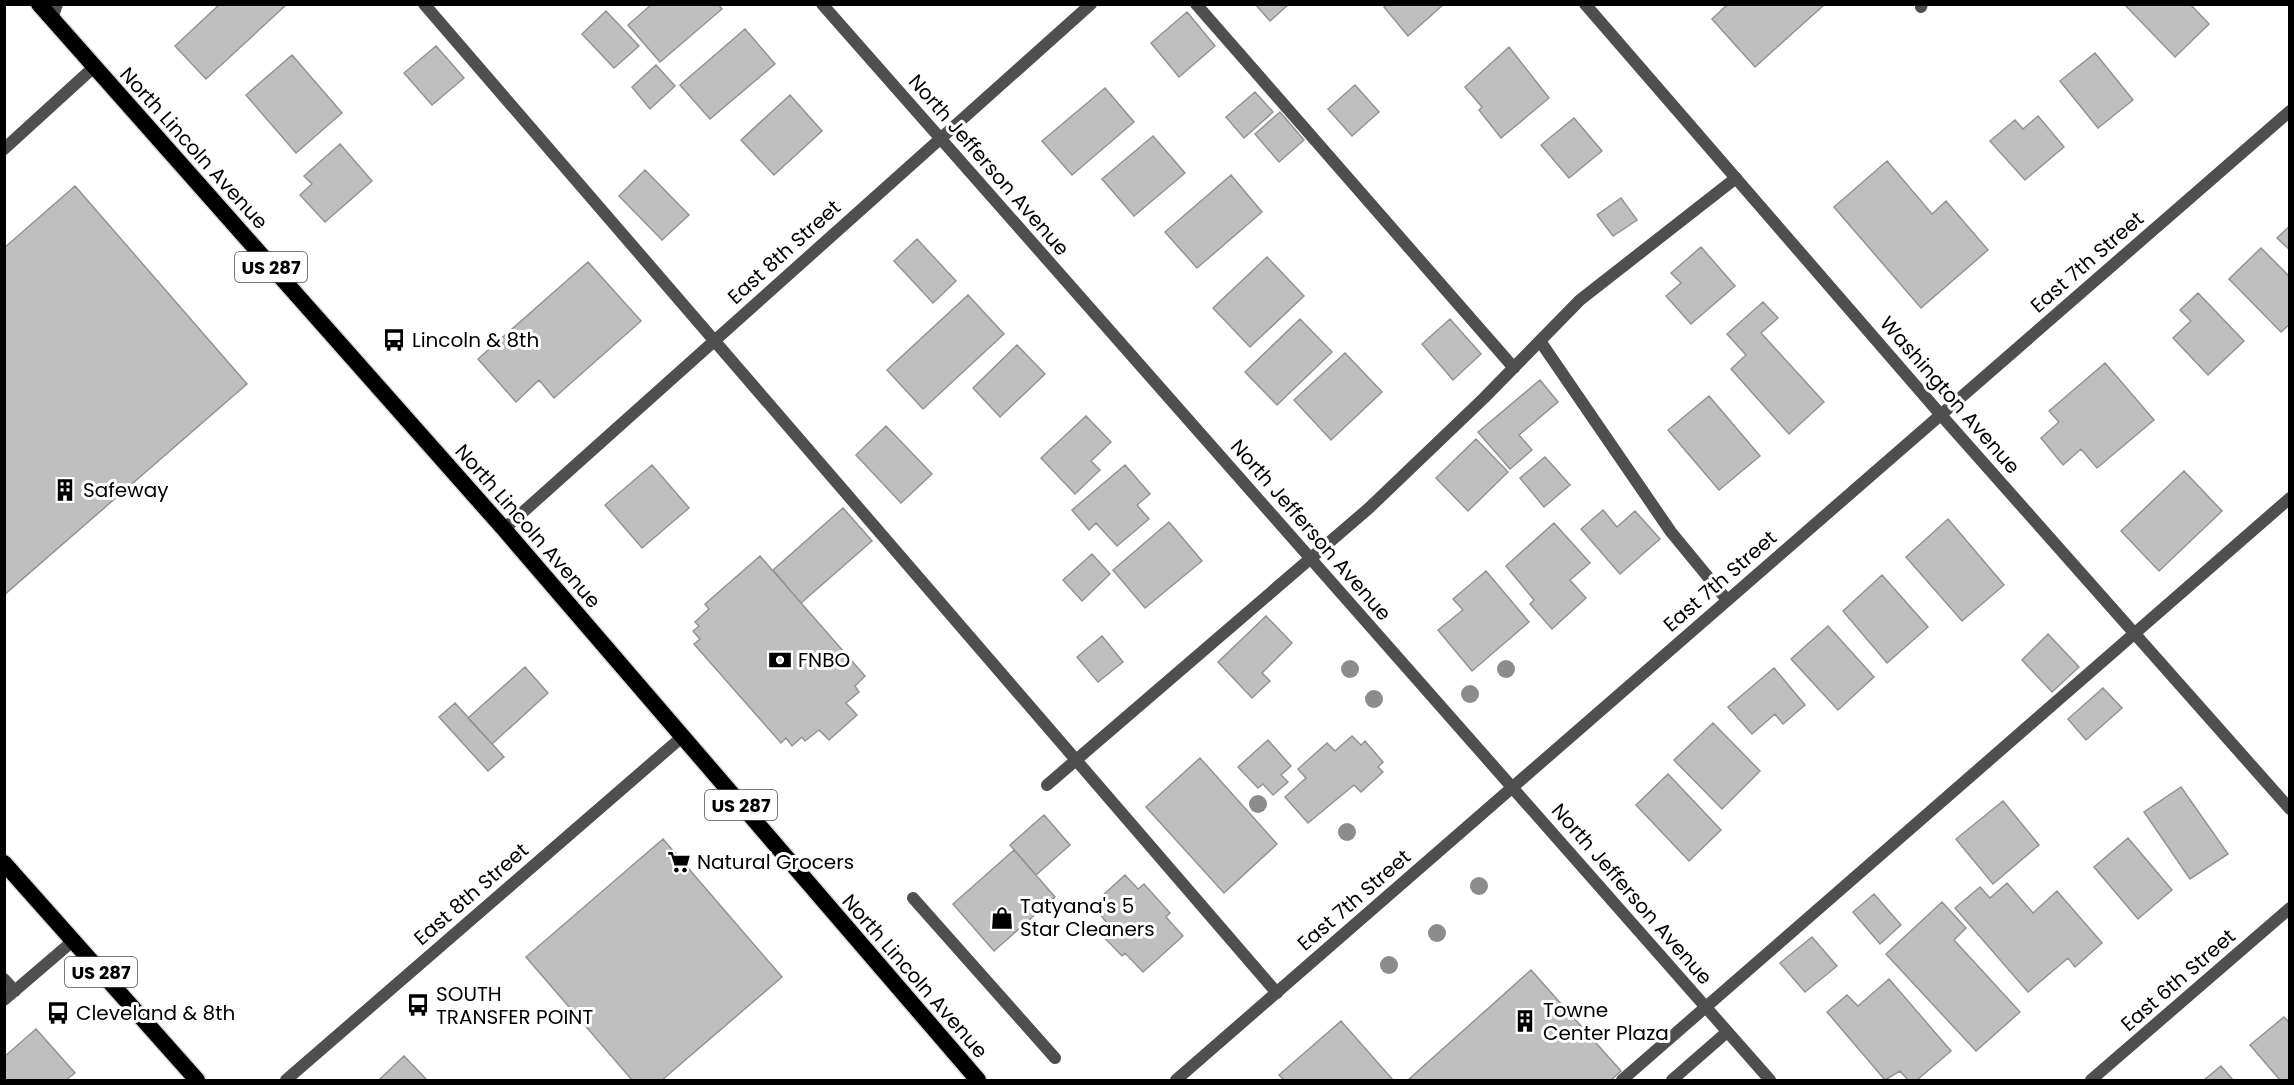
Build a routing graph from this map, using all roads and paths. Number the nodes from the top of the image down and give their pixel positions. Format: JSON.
{"nodes":[{"id":1,"x":39,"y":4,"type":"edge"},
{"id":2,"x":424,"y":4,"type":"edge"},
{"id":3,"x":822,"y":4,"type":"edge"},
{"id":4,"x":1091,"y":4,"type":"edge"},
{"id":5,"x":1196,"y":4,"type":"edge"},
{"id":6,"x":1585,"y":4,"type":"edge"},
{"id":7,"x":54,"y":12,"type":"edge"},
{"id":8,"x":94,"y":67,"type":"junction"},
{"id":9,"x":2289,"y":111,"type":"edge"},
{"id":10,"x":941,"y":139,"type":"junction"},
{"id":11,"x":4,"y":149,"type":"edge"},
{"id":12,"x":1736,"y":178,"type":"junction"},
{"id":13,"x":714,"y":341,"type":"junction"},
{"id":14,"x":1540,"y":341,"type":"junction"},
{"id":15,"x":1514,"y":368,"type":"junction"},
{"id":16,"x":1941,"y":415,"type":"junction"},
{"id":17,"x":2289,"y":498,"type":"edge"},
{"id":18,"x":504,"y":529,"type":"junction"},
{"id":19,"x":1310,"y":559,"type":"junction"},
{"id":20,"x":1728,"y":600,"type":"junction"},
{"id":21,"x":2134,"y":633,"type":"junction"},
{"id":22,"x":682,"y":737,"type":"junction"},
{"id":23,"x":1076,"y":761,"type":"junction"},
{"id":24,"x":1047,"y":785,"type":"dead end"},
{"id":25,"x":1512,"y":788,"type":"junction"},
{"id":26,"x":2289,"y":809,"type":"edge"},
{"id":27,"x":4,"y":863,"type":"edge"},
{"id":28,"x":913,"y":898,"type":"dead end"},
{"id":29,"x":2289,"y":908,"type":"edge"},
{"id":30,"x":74,"y":940,"type":"junction"},
{"id":31,"x":4,"y":979,"type":"edge"},
{"id":32,"x":15,"y":991,"type":"junction"},
{"id":33,"x":1277,"y":993,"type":"junction"},
{"id":34,"x":4,"y":1000,"type":"edge"},
{"id":35,"x":1704,"y":1006,"type":"junction"},
{"id":36,"x":1727,"y":1032,"type":"junction"},
{"id":37,"x":1055,"y":1058,"type":"dead end"},
{"id":38,"x":197,"y":1080,"type":"edge"},
{"id":39,"x":286,"y":1080,"type":"edge"},
{"id":40,"x":978,"y":1080,"type":"edge"},
{"id":41,"x":1176,"y":1080,"type":"edge"},
{"id":42,"x":1622,"y":1080,"type":"edge"},
{"id":43,"x":1672,"y":1080,"type":"edge"},
{"id":44,"x":1770,"y":1080,"type":"edge"},
{"id":45,"x":2091,"y":1080,"type":"edge"}],
"edges":[{"from":1,"to":7,"type":"highway","name":"North Lincoln Avenue","number":"US 287"},
{"from":2,"to":13,"type":"street"},
{"from":3,"to":10,"type":"street","name":"North Jefferson Avenue"},
{"from":4,"to":10,"type":"street","name":"East 8th Street"},
{"from":5,"to":15,"type":"street"},
{"from":6,"to":12,"type":"street","name":"Washington Avenue"},
{"from":7,"to":8,"type":"highway","name":"North Lincoln Avenue","number":"US 287"},
{"from":8,"to":11,"type":"street"},
{"from":8,"to":18,"type":"highway","name":"North Lincoln Avenue","number":"US 287"},
{"from":9,"to":16,"type":"street","name":"East 7th Street"},
{"from":10,"to":13,"type":"street","name":"East 8th Street"},
{"from":10,"to":19,"type":"street","name":"North Jefferson Avenue"},
{"from":12,"to":14,"type":"street"},
{"from":12,"to":16,"type":"street","name":"Washington Avenue"},
{"from":13,"to":18,"type":"street","name":"East 8th Street"},
{"from":13,"to":23,"type":"street"},
{"from":14,"to":15,"type":"street"},
{"from":14,"to":20,"type":"street"},
{"from":15,"to":19,"type":"street"},
{"from":16,"to":20,"type":"street","name":"East 7th Street"},
{"from":16,"to":21,"type":"street","name":"Washington Avenue"},
{"from":17,"to":21,"type":"street"},
{"from":18,"to":22,"type":"highway","name":"North Lincoln Avenue","number":"US 287"},
{"from":19,"to":23,"type":"street"},
{"from":19,"to":25,"type":"street","name":"North Jefferson Avenue"},
{"from":20,"to":25,"type":"street","name":"East 7th Street"},
{"from":21,"to":26,"type":"street","name":"Washington Avenue"},
{"from":21,"to":35,"type":"street"},
{"from":22,"to":39,"type":"street","name":"East 8th Street"},
{"from":22,"to":40,"type":"highway","name":"North Lincoln Avenue","number":"US 287"},
{"from":23,"to":24,"type":"street"},
{"from":23,"to":33,"type":"street"},
{"from":25,"to":33,"type":"street","name":"East 7th Street"},
{"from":25,"to":35,"type":"street","name":"North Jefferson Avenue"},
{"from":27,"to":30,"type":"highway","number":"US 287"},
{"from":28,"to":37,"type":"street"},
{"from":29,"to":45,"type":"street","name":"East 6th Street"},
{"from":30,"to":32,"type":"street"},
{"from":30,"to":38,"type":"highway","number":"US 287"},
{"from":31,"to":32,"type":"street"},
{"from":32,"to":34,"type":"street"},
{"from":33,"to":41,"type":"street","name":"East 7th Street"},
{"from":35,"to":36,"type":"street","name":"North Jefferson Avenue"},
{"from":35,"to":42,"type":"street"},
{"from":36,"to":43,"type":"street"},
{"from":36,"to":44,"type":"street","name":"North Jefferson Avenue"}]}
